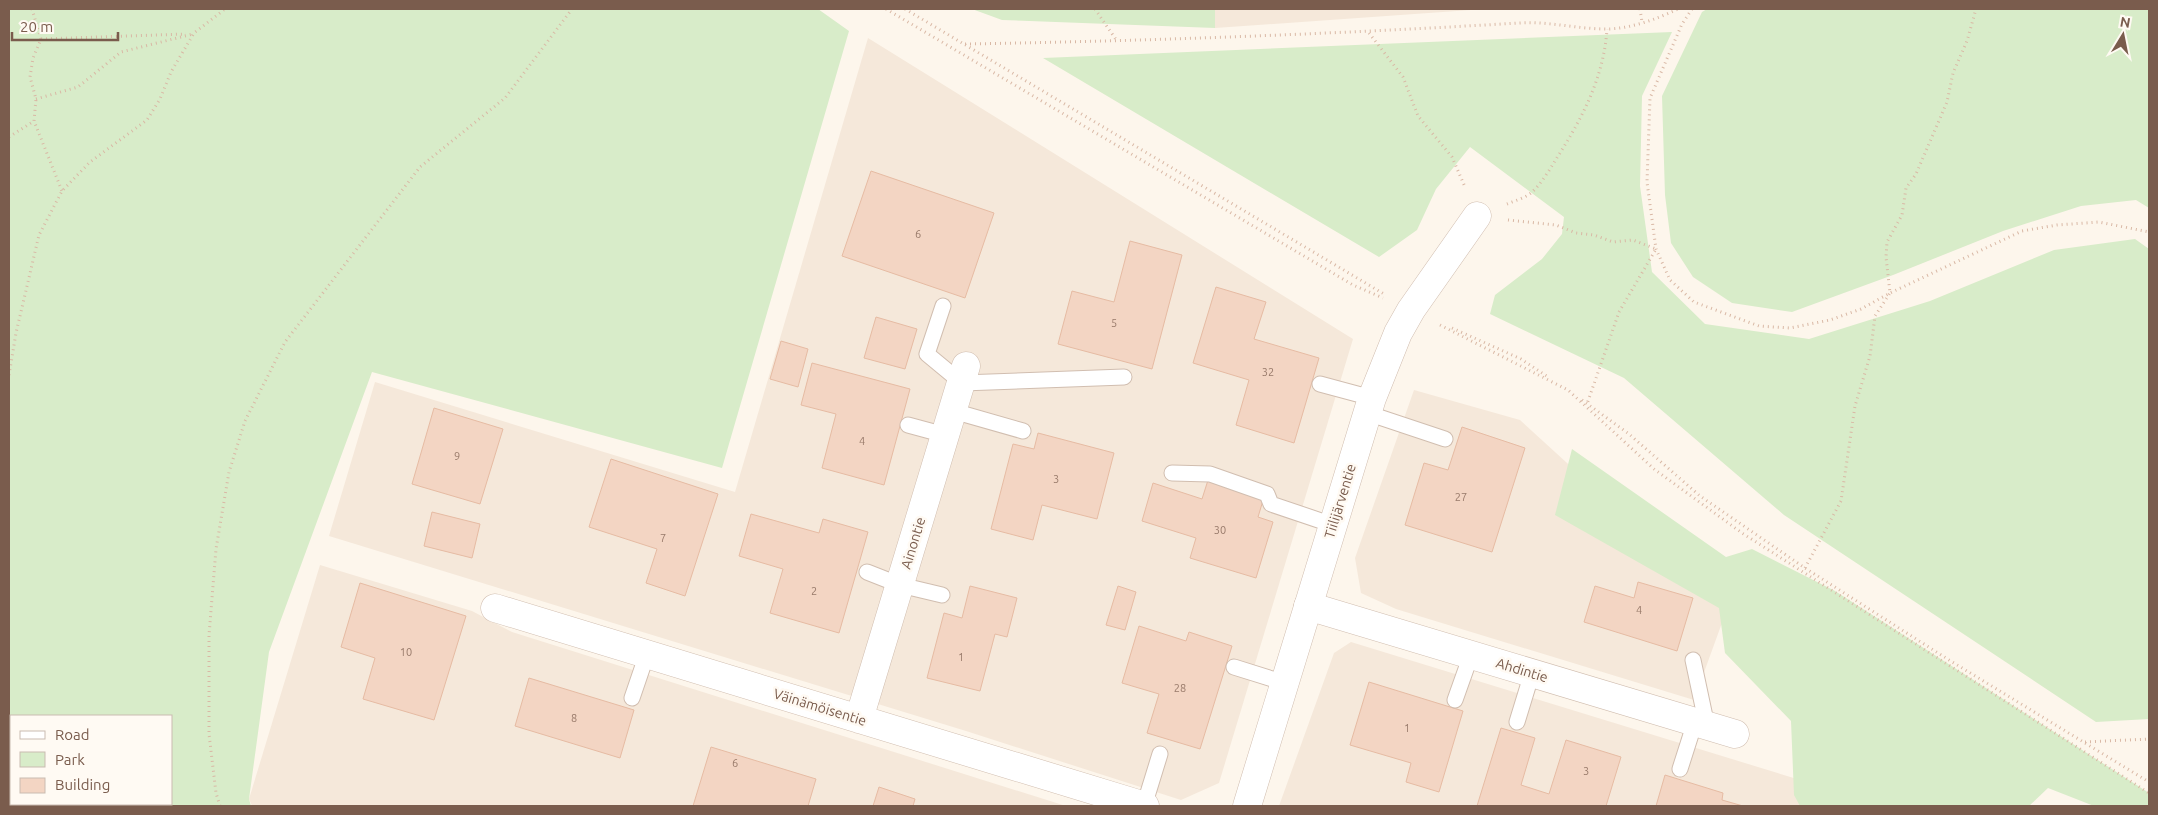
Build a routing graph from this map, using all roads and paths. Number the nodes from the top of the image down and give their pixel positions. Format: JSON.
{"nodes":[{"id":1,"x":32,"y":9,"type":"edge"},
{"id":2,"x":225,"y":9,"type":"edge"},
{"id":3,"x":572,"y":9,"type":"edge"},
{"id":4,"x":886,"y":9,"type":"edge"},
{"id":5,"x":905,"y":9,"type":"edge"},
{"id":6,"x":1095,"y":9,"type":"edge"},
{"id":7,"x":1640,"y":9,"type":"edge"},
{"id":8,"x":1678,"y":9,"type":"edge"},
{"id":9,"x":1692,"y":9,"type":"edge"},
{"id":10,"x":1976,"y":9,"type":"edge"},
{"id":11,"x":1642,"y":22,"type":"junction"},
{"id":12,"x":1607,"y":29,"type":"junction"},
{"id":13,"x":1368,"y":32,"type":"junction"},
{"id":14,"x":194,"y":33,"type":"junction"},
{"id":15,"x":41,"y":39,"type":"junction"},
{"id":16,"x":1117,"y":41,"type":"junction"},
{"id":17,"x":964,"y":44,"type":"junction"},
{"id":18,"x":36,"y":99,"type":"junction"},
{"id":19,"x":34,"y":121,"type":"junction"},
{"id":20,"x":9,"y":136,"type":"edge"},
{"id":21,"x":62,"y":191,"type":"junction"},
{"id":22,"x":1478,"y":216,"type":"junction"},
{"id":23,"x":2149,"y":232,"type":"edge"},
{"id":24,"x":1656,"y":248,"type":"junction"},
{"id":25,"x":1890,"y":293,"type":"junction"},
{"id":26,"x":943,"y":306,"type":"dead end"},
{"id":27,"x":1411,"y":310,"type":"junction"},
{"id":28,"x":9,"y":375,"type":"edge"},
{"id":29,"x":964,"y":375,"type":"junction"},
{"id":30,"x":1124,"y":378,"type":"dead end"},
{"id":31,"x":1320,"y":384,"type":"dead end"},
{"id":32,"x":1568,"y":390,"type":"junction"},
{"id":33,"x":1587,"y":404,"type":"junction"},
{"id":34,"x":1370,"y":405,"type":"junction"},
{"id":35,"x":949,"y":423,"type":"junction"},
{"id":36,"x":908,"y":425,"type":"dead end"},
{"id":37,"x":1023,"y":431,"type":"dead end"},
{"id":38,"x":1445,"y":439,"type":"dead end"},
{"id":39,"x":1172,"y":473,"type":"dead end"},
{"id":40,"x":1333,"y":525,"type":"junction"},
{"id":41,"x":1805,"y":568,"type":"junction"},
{"id":42,"x":867,"y":572,"type":"dead end"},
{"id":43,"x":900,"y":585,"type":"junction"},
{"id":44,"x":942,"y":594,"type":"dead end"},
{"id":45,"x":1308,"y":606,"type":"junction"},
{"id":46,"x":495,"y":608,"type":"dead end"},
{"id":47,"x":647,"y":654,"type":"junction"},
{"id":48,"x":1471,"y":655,"type":"junction"},
{"id":49,"x":1693,"y":660,"type":"dead end"},
{"id":50,"x":1234,"y":667,"type":"dead end"},
{"id":51,"x":1532,"y":673,"type":"junction"},
{"id":52,"x":1285,"y":682,"type":"junction"},
{"id":53,"x":632,"y":698,"type":"dead end"},
{"id":54,"x":1454,"y":700,"type":"dead end"},
{"id":55,"x":858,"y":719,"type":"junction"},
{"id":56,"x":1517,"y":722,"type":"dead end"},
{"id":57,"x":1701,"y":724,"type":"junction"},
{"id":58,"x":1735,"y":734,"type":"dead end"},
{"id":59,"x":2149,"y":739,"type":"edge"},
{"id":60,"x":2085,"y":742,"type":"junction"},
{"id":61,"x":1160,"y":754,"type":"dead end"},
{"id":62,"x":1680,"y":768,"type":"dead end"},
{"id":63,"x":2149,"y":782,"type":"edge"},
{"id":64,"x":2149,"y":793,"type":"edge"},
{"id":65,"x":220,"y":806,"type":"edge"},
{"id":66,"x":1145,"y":806,"type":"edge"},
{"id":67,"x":1247,"y":806,"type":"edge"}],
"edges":[{"from":1,"to":15,"type":"path"},
{"from":2,"to":14,"type":"path"},
{"from":3,"to":65,"type":"path"},
{"from":4,"to":27,"type":"path"},
{"from":5,"to":17,"type":"path"},
{"from":6,"to":16,"type":"path"},
{"from":7,"to":11,"type":"path"},
{"from":8,"to":11,"type":"path"},
{"from":9,"to":24,"type":"path"},
{"from":10,"to":25,"type":"path"},
{"from":11,"to":12,"type":"path"},
{"from":12,"to":13,"type":"path"},
{"from":12,"to":22,"type":"path"},
{"from":13,"to":16,"type":"path"},
{"from":13,"to":22,"type":"path"},
{"from":14,"to":15,"type":"path"},
{"from":14,"to":18,"type":"path"},
{"from":14,"to":21,"type":"path"},
{"from":15,"to":18,"type":"path"},
{"from":16,"to":17,"type":"path"},
{"from":17,"to":27,"type":"path"},
{"from":18,"to":19,"type":"path"},
{"from":19,"to":20,"type":"path"},
{"from":19,"to":21,"type":"path"},
{"from":21,"to":28,"type":"path"},
{"from":22,"to":24,"type":"path"},
{"from":22,"to":27,"type":"street","name":"Tiilijärventie"},
{"from":23,"to":25,"type":"path"},
{"from":24,"to":25,"type":"path"},
{"from":24,"to":33,"type":"path"},
{"from":25,"to":41,"type":"path"},
{"from":26,"to":29,"type":"lane"},
{"from":27,"to":32,"type":"path"},
{"from":27,"to":34,"type":"street","name":"Tiilijärventie"},
{"from":29,"to":30,"type":"lane"},
{"from":29,"to":35,"type":"street","name":"Ainontie"},
{"from":31,"to":34,"type":"lane"},
{"from":32,"to":33,"type":"path"},
{"from":32,"to":64,"type":"path"},
{"from":33,"to":41,"type":"path"},
{"from":34,"to":38,"type":"lane"},
{"from":34,"to":40,"type":"street","name":"Tiilijärventie"},
{"from":35,"to":36,"type":"lane"},
{"from":35,"to":37,"type":"lane"},
{"from":35,"to":43,"type":"street","name":"Ainontie"},
{"from":39,"to":40,"type":"lane"},
{"from":40,"to":45,"type":"street","name":"Tiilijärventie"},
{"from":41,"to":60,"type":"path"},
{"from":42,"to":43,"type":"lane"},
{"from":43,"to":44,"type":"lane"},
{"from":43,"to":55,"type":"street","name":"Ainontie"},
{"from":45,"to":48,"type":"street","name":"Ahdintie"},
{"from":45,"to":52,"type":"street","name":"Tiilijärventie"},
{"from":46,"to":47,"type":"street","name":"Väinämöisentie"},
{"from":47,"to":53,"type":"lane"},
{"from":47,"to":55,"type":"street","name":"Väinämöisentie"},
{"from":48,"to":51,"type":"street","name":"Ahdintie"},
{"from":48,"to":54,"type":"lane"},
{"from":49,"to":57,"type":"lane"},
{"from":50,"to":52,"type":"lane"},
{"from":51,"to":56,"type":"lane"},
{"from":51,"to":57,"type":"street","name":"Ahdintie"},
{"from":52,"to":67,"type":"street","name":"Tiilijärventie"},
{"from":55,"to":66,"type":"street","name":"Väinämöisentie"},
{"from":57,"to":58,"type":"street","name":"Ahdintie"},
{"from":57,"to":62,"type":"lane"},
{"from":59,"to":60,"type":"path"},
{"from":60,"to":63,"type":"path"},
{"from":61,"to":66,"type":"lane"}]}
